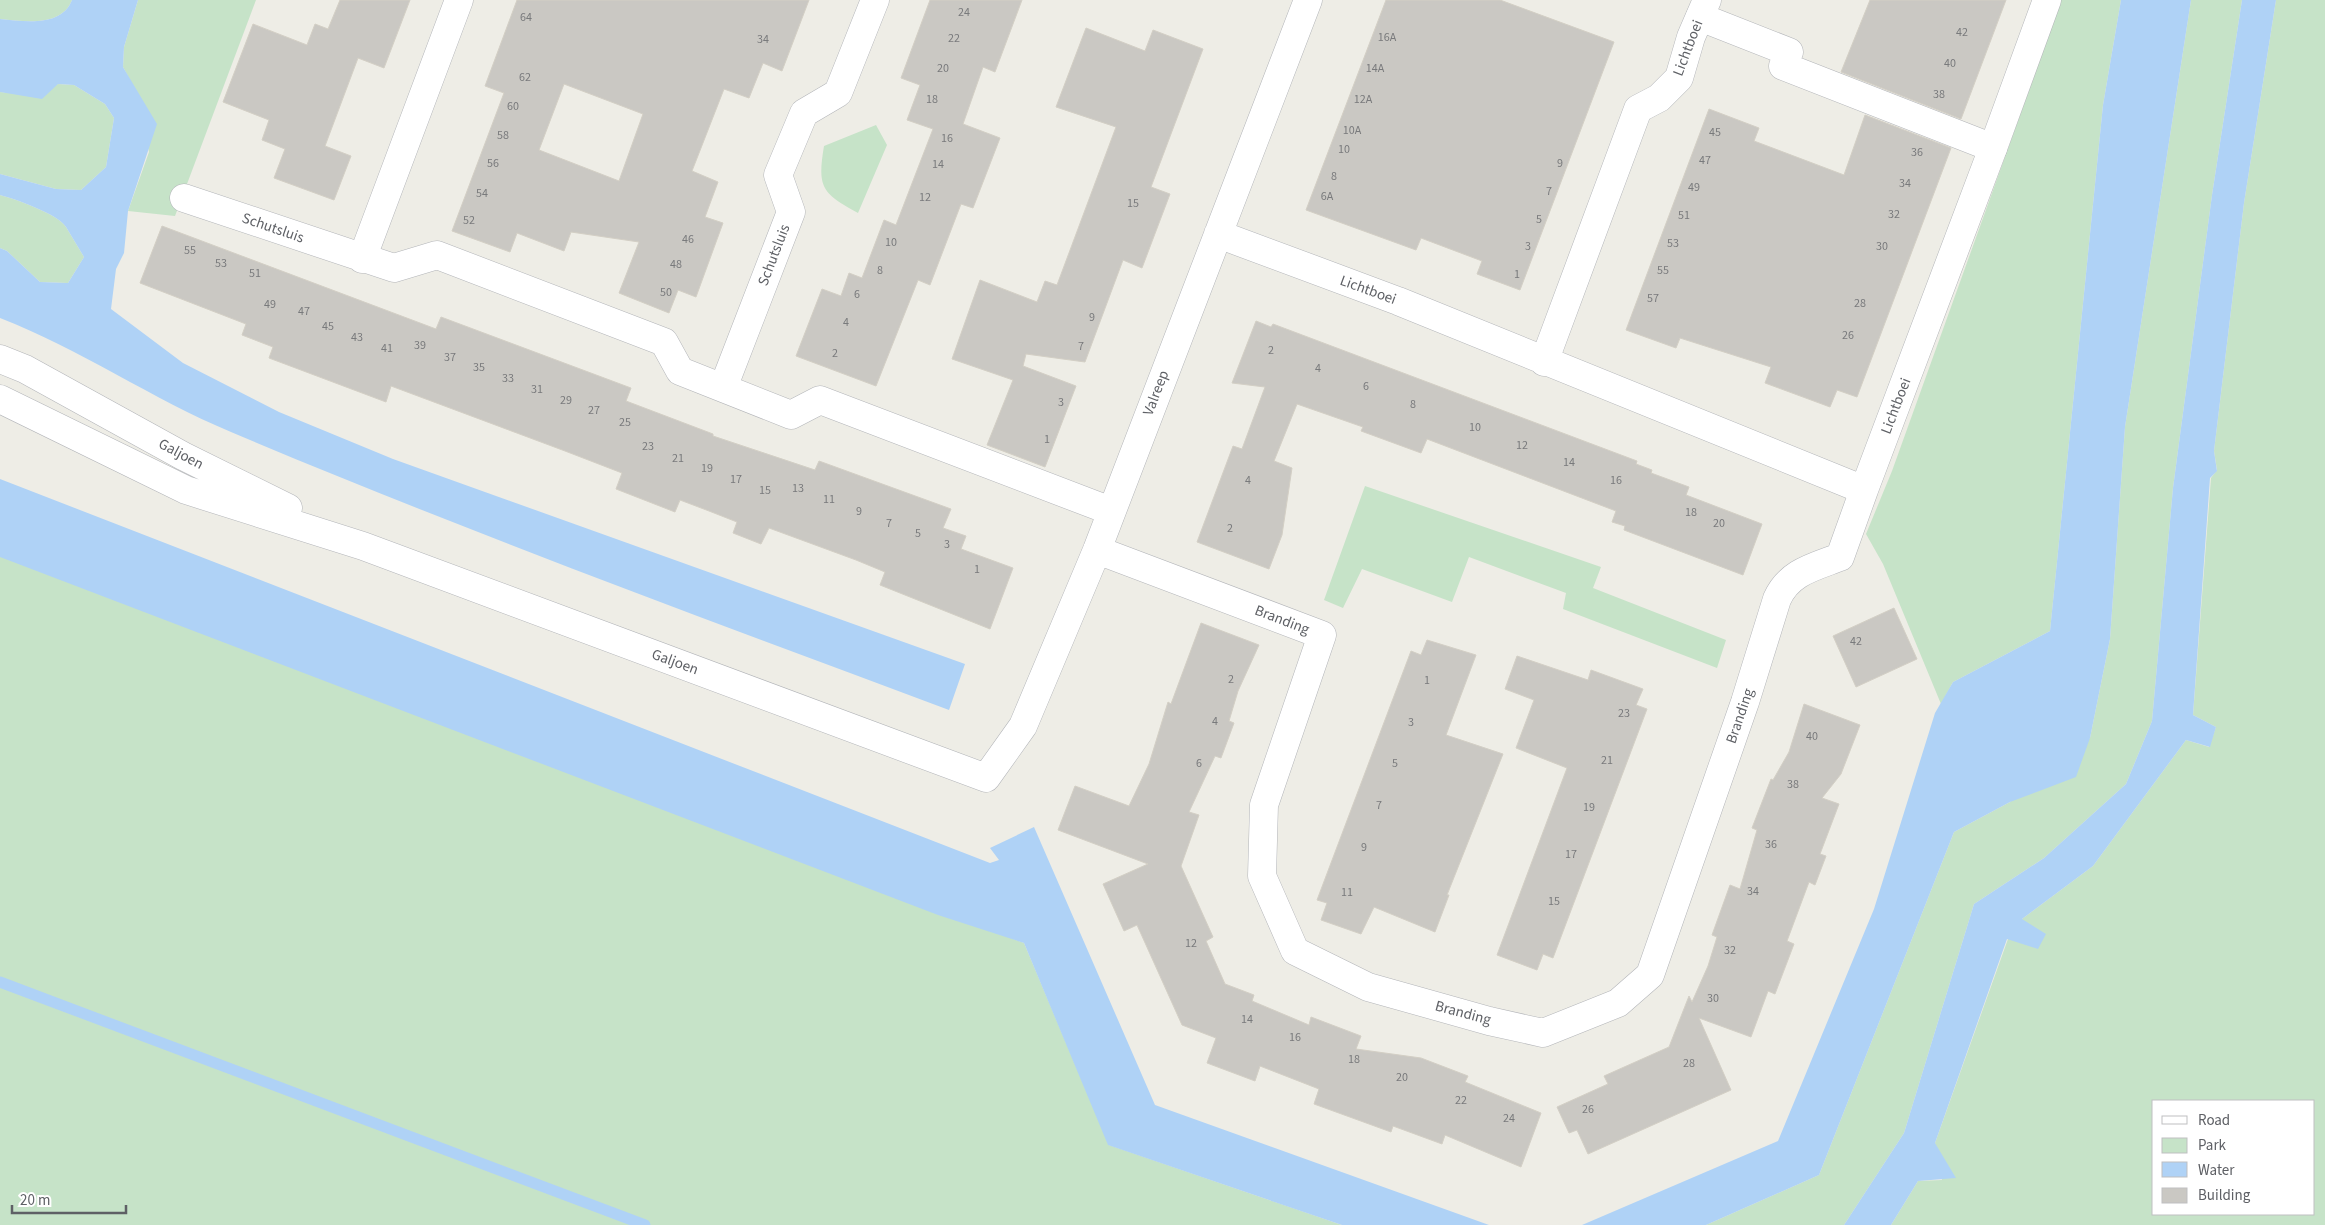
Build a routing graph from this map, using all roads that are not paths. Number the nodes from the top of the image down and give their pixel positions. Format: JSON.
{"nodes":[{"id":1,"x":459,"y":0,"type":"edge"},
{"id":2,"x":875,"y":0,"type":"edge"},
{"id":3,"x":1308,"y":0,"type":"edge"},
{"id":4,"x":2046,"y":0,"type":"edge"},
{"id":5,"x":1703,"y":9,"type":"edge"},
{"id":6,"x":1993,"y":148,"type":"junction"},
{"id":7,"x":184,"y":198,"type":"dead end"},
{"id":8,"x":1218,"y":234,"type":"junction"},
{"id":9,"x":362,"y":259,"type":"junction"},
{"id":10,"x":0,"y":359,"type":"edge"},
{"id":11,"x":1544,"y":362,"type":"junction"},
{"id":12,"x":723,"y":388,"type":"junction"},
{"id":13,"x":0,"y":399,"type":"edge"},
{"id":14,"x":1864,"y":490,"type":"junction"},
{"id":15,"x":1111,"y":511,"type":"junction"},
{"id":16,"x":363,"y":546,"type":"junction"},
{"id":17,"x":1097,"y":550,"type":"junction"},
{"id":18,"x":986,"y":778,"type":"joint"}],
"edges":[{"from":1,"to":9,"type":"street"},
{"from":2,"to":12,"type":"street","name":"Schutsluis"},
{"from":3,"to":8,"type":"street","name":"Valreep"},
{"from":4,"to":6,"type":"street","name":"Lichtboei"},
{"from":5,"to":6,"type":"street"},
{"from":5,"to":11,"type":"street","name":"Lichtboei"},
{"from":6,"to":14,"type":"street","name":"Lichtboei"},
{"from":7,"to":9,"type":"street","name":"Schutsluis"},
{"from":8,"to":11,"type":"street","name":"Lichtboei"},
{"from":8,"to":15,"type":"street","name":"Valreep"},
{"from":9,"to":12,"type":"street","name":"Schutsluis"},
{"from":10,"to":16,"type":"street","name":"Galjoen"},
{"from":11,"to":14,"type":"street","name":"Lichtboei"},
{"from":12,"to":15,"type":"street","name":"Schutsluis"},
{"from":13,"to":16,"type":"street","name":"Galjoen"},
{"from":14,"to":17,"type":"street","name":"Branding"},
{"from":15,"to":17,"type":"street","name":"Valreep"},
{"from":16,"to":18,"type":"street","name":"Galjoen"},
{"from":17,"to":18,"type":"street","name":"Valreep"}]}
